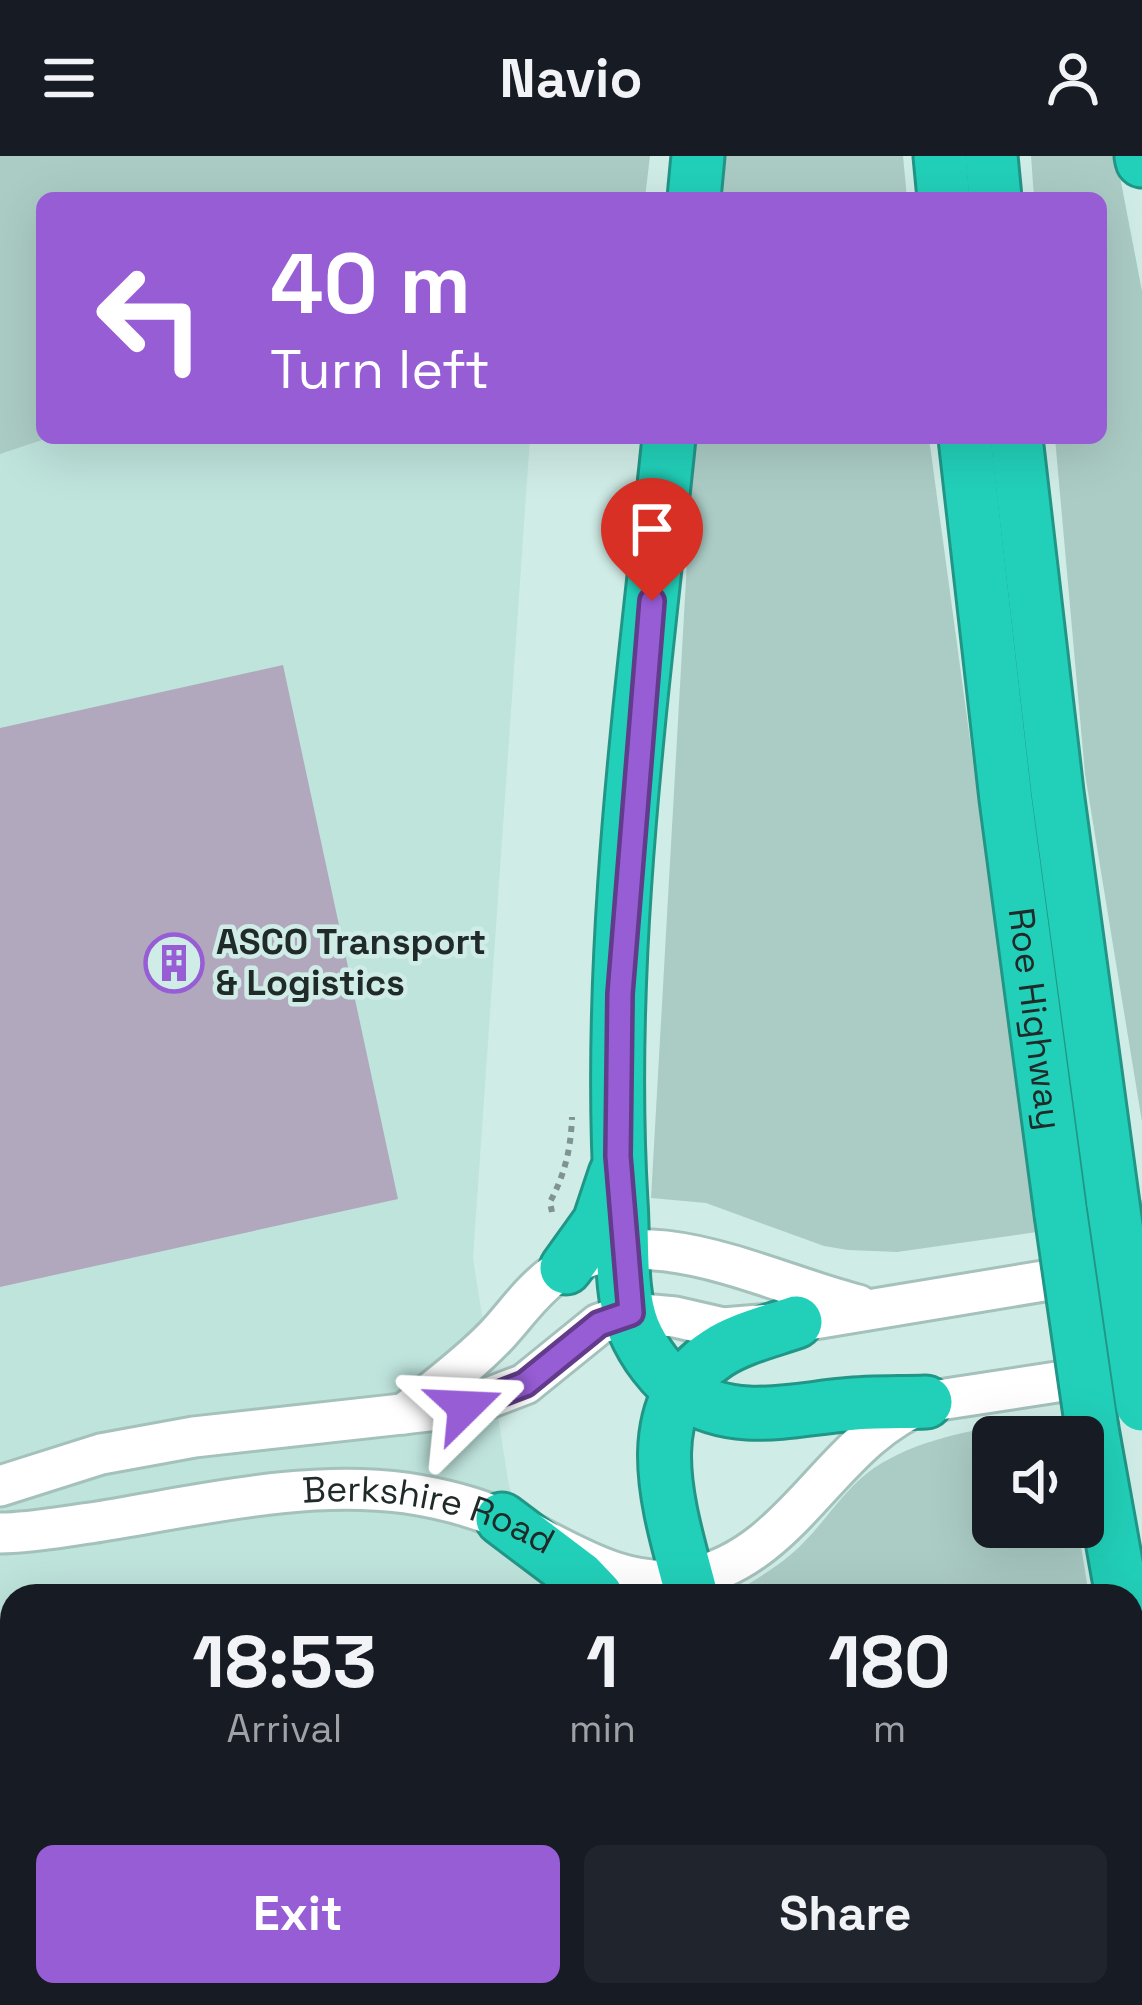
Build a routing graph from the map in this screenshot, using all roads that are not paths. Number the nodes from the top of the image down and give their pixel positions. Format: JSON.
{"nodes":[{"id":1,"x":698,"y":156,"type":"edge"},
{"id":2,"x":940,"y":156,"type":"edge"},
{"id":3,"x":992,"y":156,"type":"edge"},
{"id":4,"x":695,"y":192,"type":"edge"},
{"id":5,"x":943,"y":192,"type":"edge"},
{"id":6,"x":995,"y":192,"type":"edge"},
{"id":7,"x":668,"y":444,"type":"edge"},
{"id":8,"x":966,"y":444,"type":"edge"},
{"id":9,"x":1017,"y":444,"type":"edge"},
{"id":10,"x":618,"y":1156,"type":"junction"},
{"id":11,"x":624,"y":1250,"type":"junction"},
{"id":12,"x":1142,"y":1264,"type":"edge"},
{"id":13,"x":566,"y":1268,"type":"junction"},
{"id":14,"x":896,"y":1309,"type":"junction"},
{"id":15,"x":631,"y":1313,"type":"junction"},
{"id":16,"x":796,"y":1322,"type":"junction"},
{"id":17,"x":1142,"y":1369,"type":"edge"},
{"id":18,"x":681,"y":1389,"type":"junction"},
{"id":19,"x":926,"y":1402,"type":"junction"},
{"id":20,"x":1142,"y":1405,"type":"edge"},
{"id":21,"x":404,"y":1414,"type":"junction"},
{"id":22,"x":0,"y":1486,"type":"edge"},
{"id":23,"x":502,"y":1520,"type":"junction"},
{"id":24,"x":0,"y":1533,"type":"edge"},
{"id":25,"x":586,"y":1584,"type":"edge"},
{"id":26,"x":678,"y":1584,"type":"edge"},
{"id":27,"x":689,"y":1584,"type":"edge"},
{"id":28,"x":695,"y":1584,"type":"edge"},
{"id":29,"x":1120,"y":1584,"type":"edge"}],
"edges":[{"from":1,"to":4,"type":"highway"},
{"from":2,"to":5,"type":"highway"},
{"from":3,"to":6,"type":"highway"},
{"from":7,"to":10,"type":"highway"},
{"from":8,"to":29,"type":"highway","name":"Roe Highway","bridge":true},
{"from":9,"to":20,"type":"highway","name":"Roe Highway","bridge":true},
{"from":10,"to":11,"type":"highway"},
{"from":10,"to":13,"type":"highway"},
{"from":11,"to":13,"type":"main road"},
{"from":11,"to":14,"type":"main road"},
{"from":11,"to":15,"type":"highway"},
{"from":12,"to":14,"type":"main road"},
{"from":13,"to":21,"type":"main road"},
{"from":14,"to":16,"type":"main road"},
{"from":15,"to":16,"type":"main road"},
{"from":15,"to":18,"type":"highway"},
{"from":15,"to":21,"type":"main road","name":"Berkshire Road"},
{"from":16,"to":18,"type":"highway"},
{"from":17,"to":19,"type":"main road","name":"Berkshire Road"},
{"from":18,"to":19,"type":"highway"},
{"from":18,"to":27,"type":"highway"},
{"from":19,"to":28,"type":"main road","name":"Berkshire Road"},
{"from":21,"to":22,"type":"main road","name":"Berkshire Road"},
{"from":23,"to":24,"type":"main road","name":"Berkshire Road"},
{"from":23,"to":25,"type":"highway"},
{"from":23,"to":26,"type":"main road","name":"Berkshire Road"}]}
